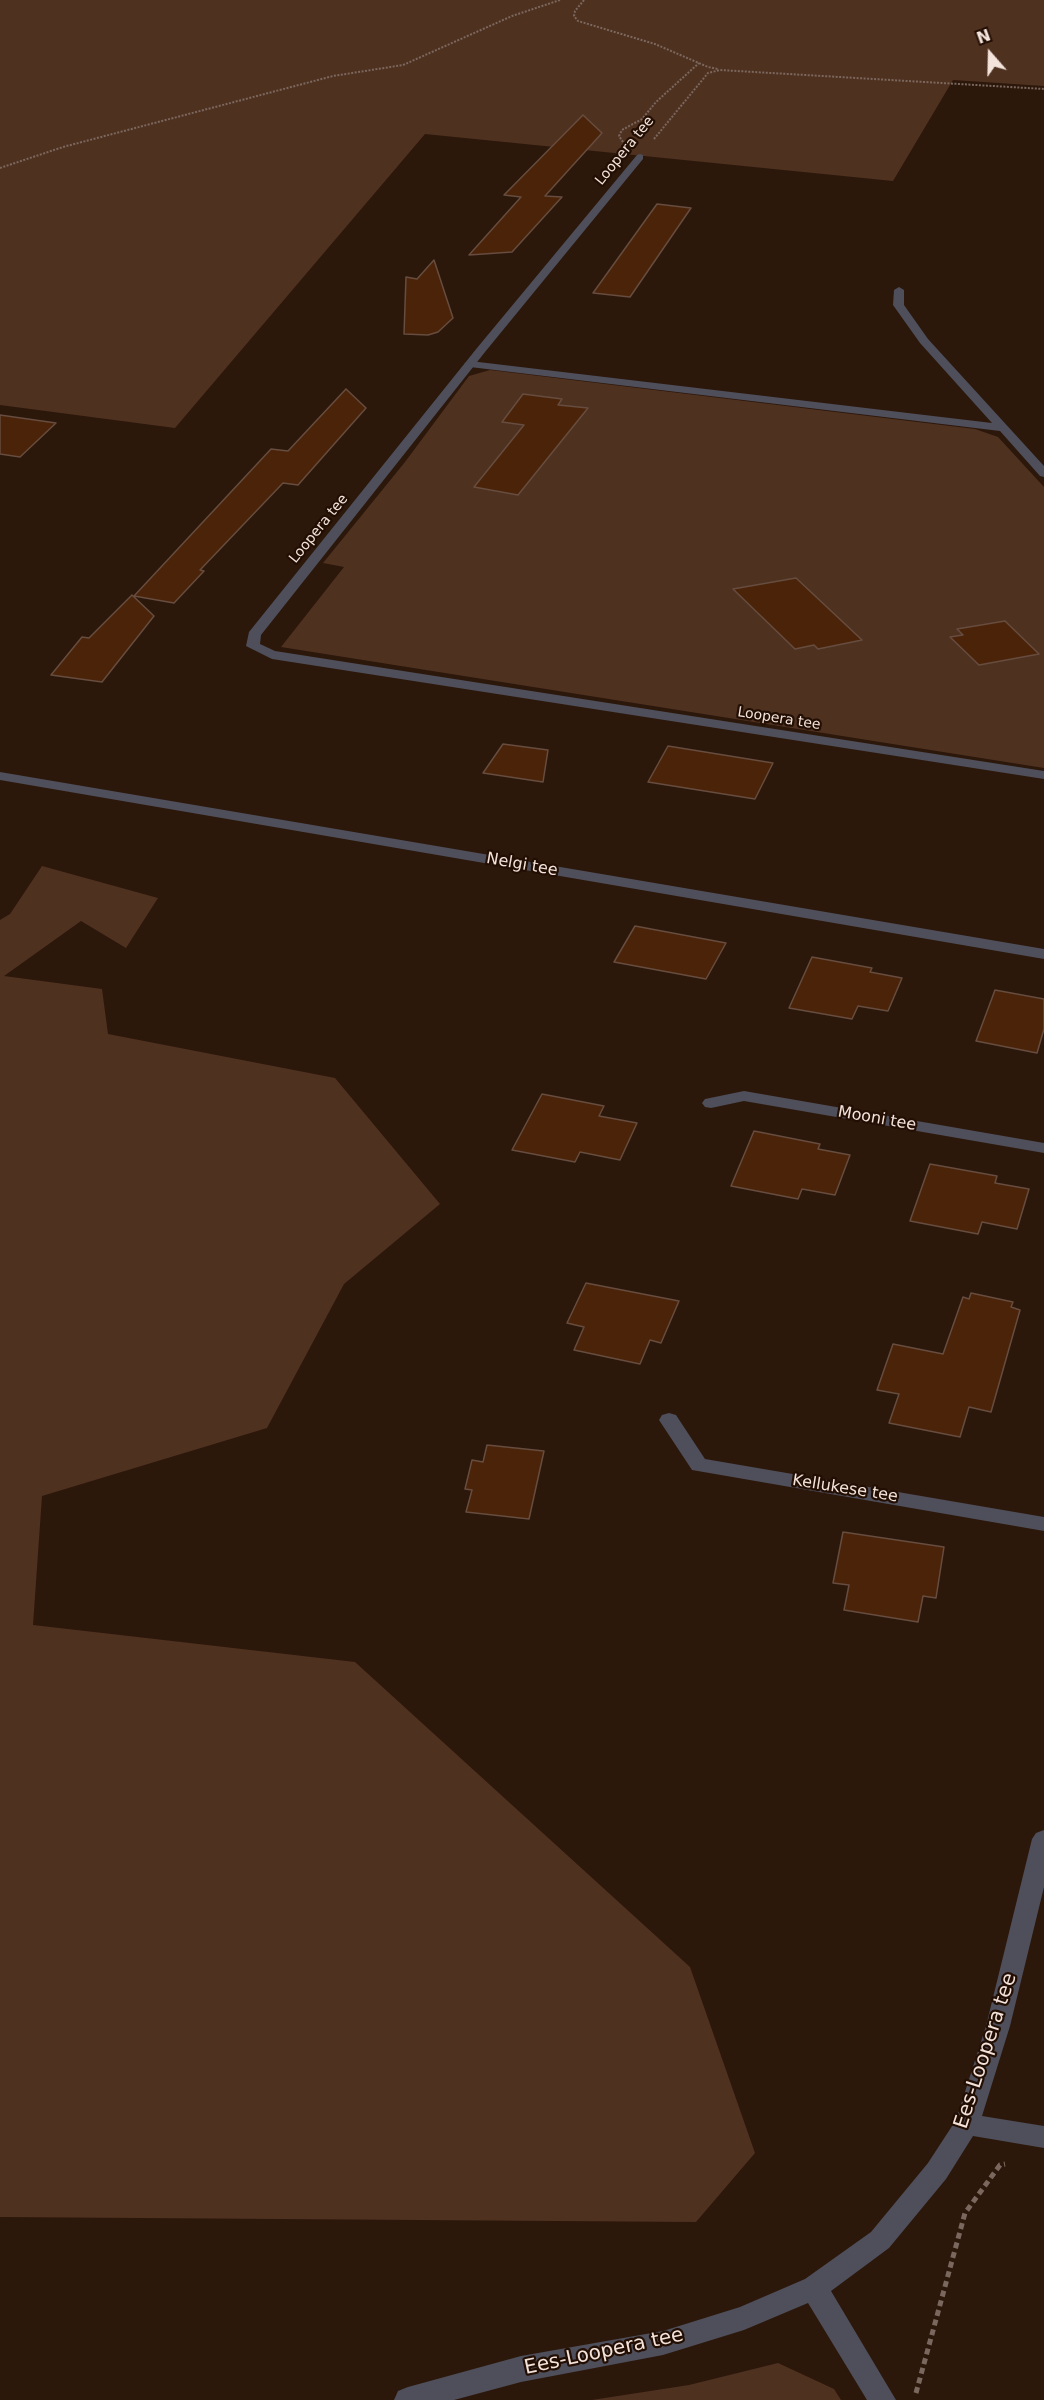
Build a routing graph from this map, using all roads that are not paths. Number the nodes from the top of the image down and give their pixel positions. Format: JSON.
{"nodes":[{"id":1,"x":640,"y":157,"type":"road end"},
{"id":2,"x":899,"y":290,"type":"dead end"},
{"id":3,"x":470,"y":364,"type":"junction"},
{"id":4,"x":1001,"y":428,"type":"junction"},
{"id":5,"x":1044,"y":473,"type":"edge"},
{"id":6,"x":1044,"y":775,"type":"edge"},
{"id":7,"x":0,"y":776,"type":"edge"},
{"id":8,"x":1044,"y":954,"type":"edge"},
{"id":9,"x":711,"y":1103,"type":"dead end"},
{"id":10,"x":1044,"y":1148,"type":"edge"},
{"id":11,"x":669,"y":1420,"type":"dead end"},
{"id":12,"x":1044,"y":1524,"type":"edge"},
{"id":13,"x":1044,"y":1839,"type":"edge"},
{"id":14,"x":967,"y":2124,"type":"junction"},
{"id":15,"x":1044,"y":2137,"type":"edge"},
{"id":16,"x":814,"y":2288,"type":"junction"},
{"id":17,"x":408,"y":2400,"type":"edge"},
{"id":18,"x":882,"y":2400,"type":"edge"}],
"edges":[{"from":1,"to":3,"type":"street","name":"Loopera tee"},
{"from":2,"to":4,"type":"street"},
{"from":3,"to":4,"type":"street"},
{"from":3,"to":6,"type":"street","name":"Loopera tee"},
{"from":4,"to":5,"type":"street"},
{"from":7,"to":8,"type":"street","name":"Nelgi tee"},
{"from":9,"to":10,"type":"street","name":"Mooni tee"},
{"from":11,"to":12,"type":"street","name":"Kellukese tee"},
{"from":13,"to":14,"type":"street","name":"Ees-Loopera tee"},
{"from":14,"to":15,"type":"street"},
{"from":14,"to":16,"type":"street","name":"Ees-Loopera tee"},
{"from":16,"to":17,"type":"street","name":"Ees-Loopera tee"},
{"from":16,"to":18,"type":"street"}]}
